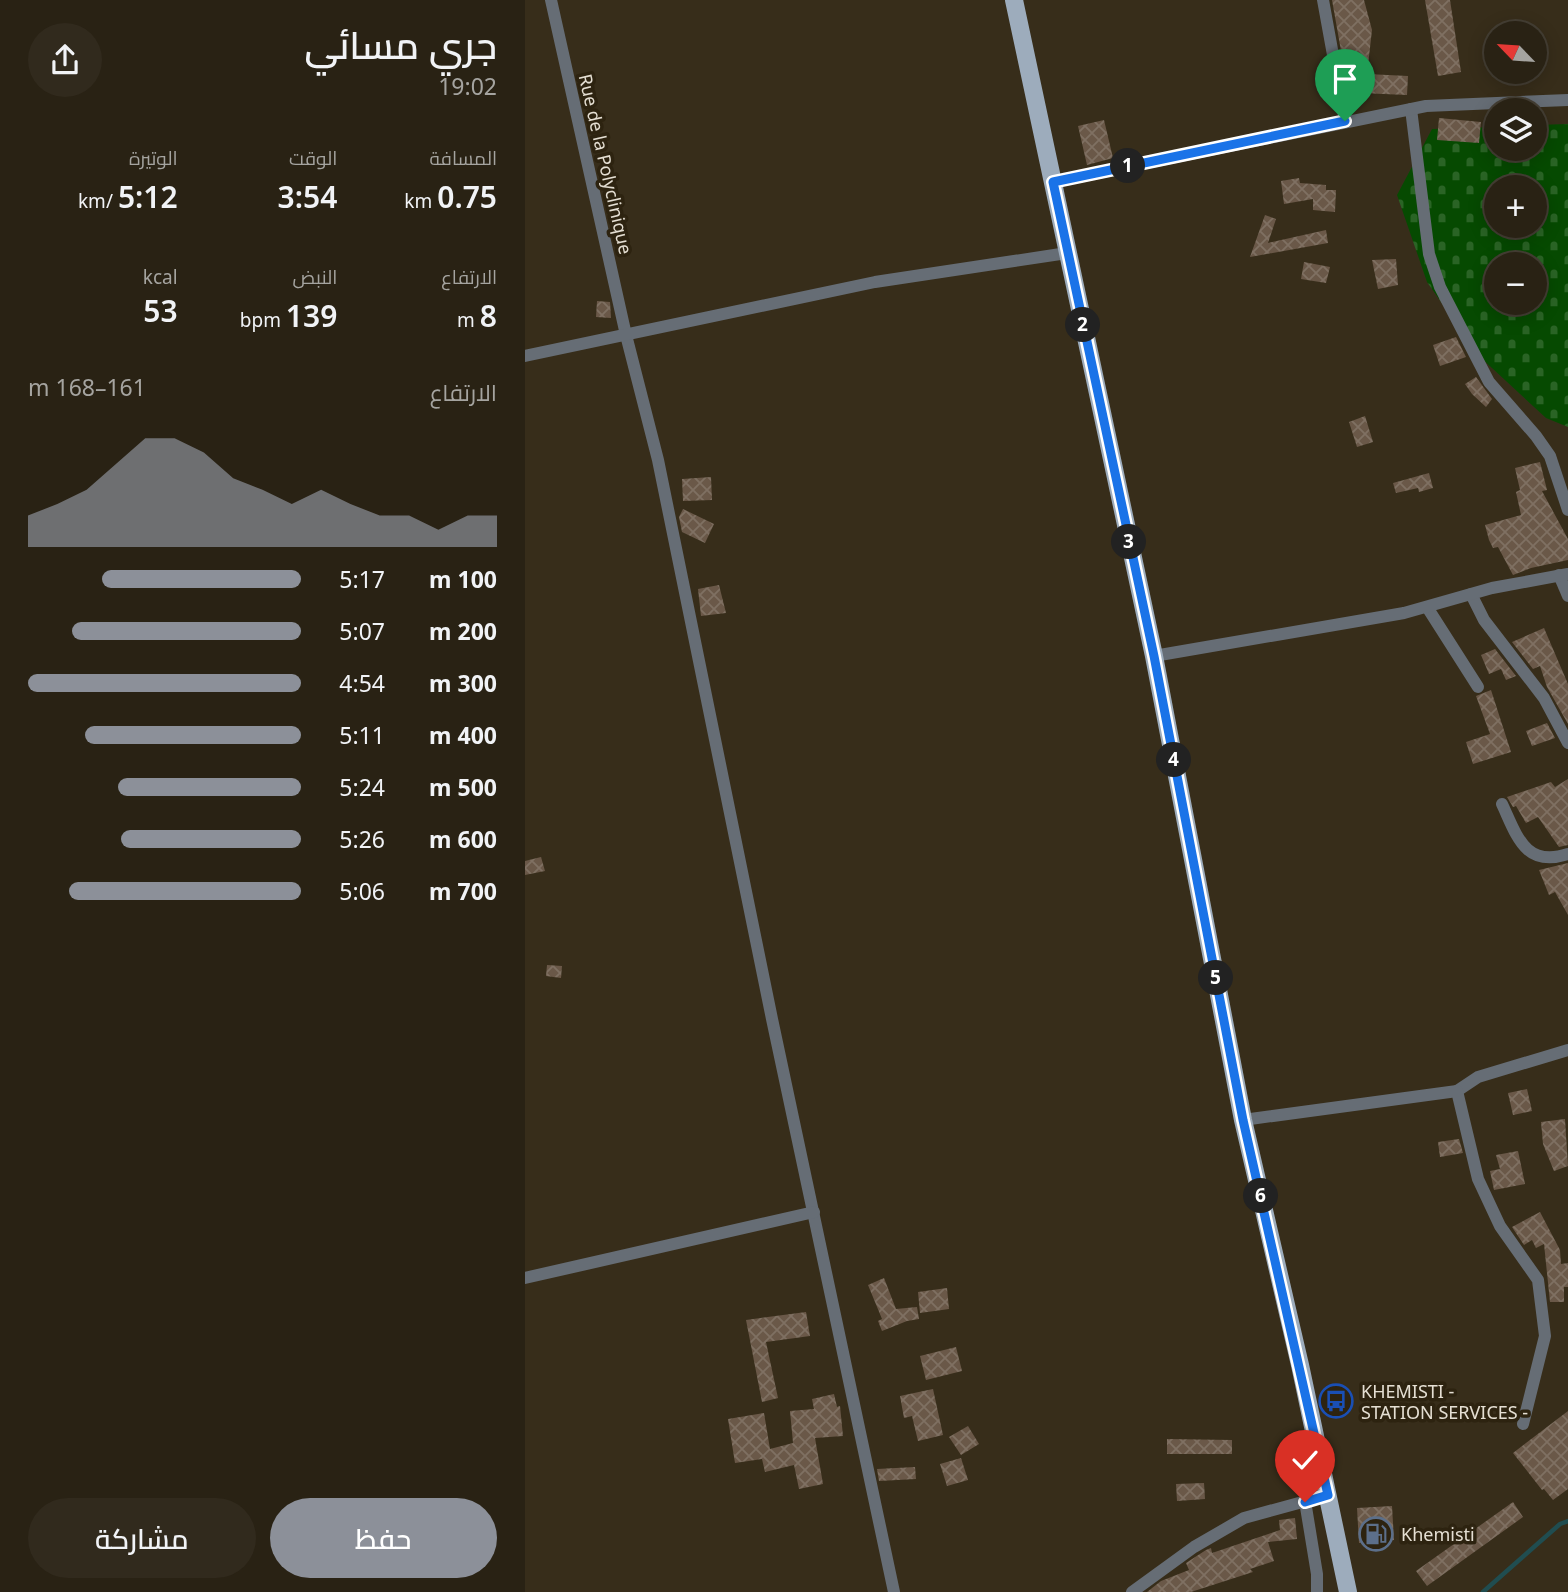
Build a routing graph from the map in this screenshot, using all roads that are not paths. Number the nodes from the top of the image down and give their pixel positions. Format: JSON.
{"nodes":[{"id":1,"x":551,"y":0,"type":"edge"},
{"id":2,"x":1014,"y":0,"type":"edge"},
{"id":3,"x":1323,"y":0,"type":"edge"},
{"id":4,"x":1568,"y":100,"type":"edge"},
{"id":5,"x":1411,"y":109,"type":"junction"},
{"id":6,"x":1345,"y":121,"type":"junction"},
{"id":7,"x":1053,"y":182,"type":"junction"},
{"id":8,"x":1067,"y":253,"type":"junction"},
{"id":9,"x":626,"y":335,"type":"junction"},
{"id":10,"x":525,"y":356,"type":"edge"},
{"id":11,"x":1568,"y":510,"type":"edge"},
{"id":12,"x":1563,"y":575,"type":"edge"},
{"id":13,"x":1471,"y":594,"type":"junction"},
{"id":14,"x":1568,"y":596,"type":"edge"},
{"id":15,"x":1427,"y":607,"type":"junction"},
{"id":16,"x":1154,"y":656,"type":"junction"},
{"id":17,"x":1478,"y":687,"type":"dead end"},
{"id":18,"x":1568,"y":743,"type":"edge"},
{"id":19,"x":1502,"y":804,"type":"dead end"},
{"id":20,"x":1568,"y":854,"type":"edge"},
{"id":21,"x":1568,"y":1050,"type":"edge"},
{"id":22,"x":1457,"y":1091,"type":"junction"},
{"id":23,"x":1243,"y":1120,"type":"junction"},
{"id":24,"x":814,"y":1212,"type":"junction"},
{"id":25,"x":525,"y":1278,"type":"edge"},
{"id":26,"x":1523,"y":1424,"type":"dead end"},
{"id":27,"x":1328,"y":1495,"type":"junction"},
{"id":28,"x":1305,"y":1502,"type":"junction"},
{"id":29,"x":894,"y":1592,"type":"edge"},
{"id":30,"x":1132,"y":1592,"type":"edge"},
{"id":31,"x":1317,"y":1592,"type":"edge"},
{"id":32,"x":1348,"y":1592,"type":"edge"}],
"edges":[{"from":1,"to":9,"type":"street","name":"Rue de la Polyclinique"},
{"from":2,"to":7,"type":"main road"},
{"from":3,"to":6,"type":"street"},
{"from":4,"to":5,"type":"street"},
{"from":5,"to":6,"type":"street"},
{"from":5,"to":11,"type":"street"},
{"from":6,"to":7,"type":"street"},
{"from":7,"to":8,"type":"main road"},
{"from":8,"to":9,"type":"street"},
{"from":8,"to":16,"type":"main road"},
{"from":9,"to":10,"type":"street"},
{"from":9,"to":24,"type":"street","name":"Rue de la Polyclinique"},
{"from":12,"to":13,"type":"street"},
{"from":12,"to":14,"type":"street"},
{"from":13,"to":15,"type":"street"},
{"from":13,"to":18,"type":"street"},
{"from":15,"to":16,"type":"street"},
{"from":15,"to":17,"type":"street"},
{"from":16,"to":23,"type":"main road"},
{"from":19,"to":20,"type":"street"},
{"from":21,"to":22,"type":"street"},
{"from":22,"to":23,"type":"street"},
{"from":22,"to":26,"type":"street"},
{"from":23,"to":27,"type":"main road"},
{"from":24,"to":25,"type":"street"},
{"from":24,"to":29,"type":"street","name":"Rue de la Polyclinique"},
{"from":27,"to":28,"type":"street"},
{"from":27,"to":32,"type":"main road"},
{"from":28,"to":30,"type":"street"},
{"from":28,"to":31,"type":"street"}]}
